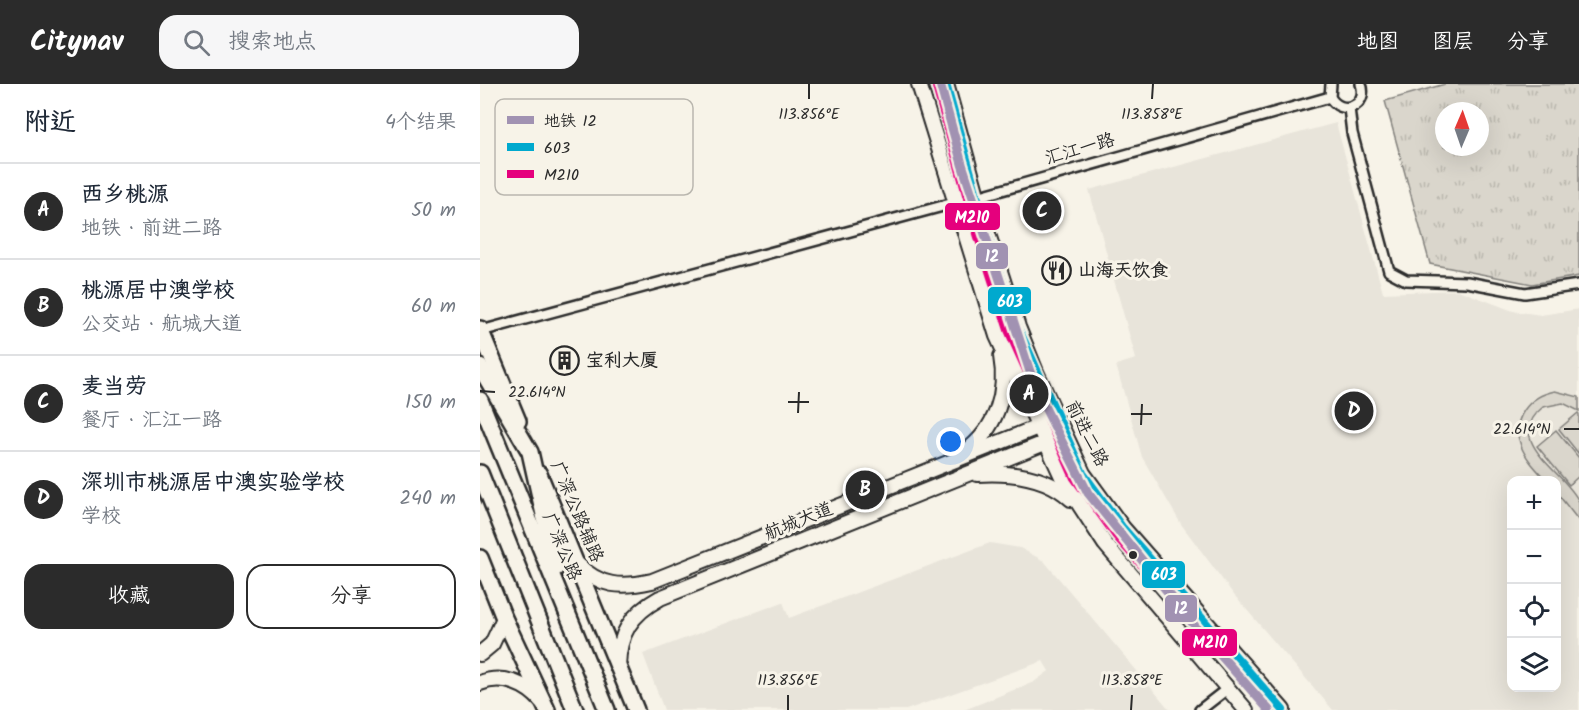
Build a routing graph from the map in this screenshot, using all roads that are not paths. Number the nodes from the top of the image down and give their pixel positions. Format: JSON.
{"nodes":[{"id":1,"x":919,"y":84,"type":"edge"},
{"id":2,"x":946,"y":84,"type":"edge"},
{"id":3,"x":1331,"y":84,"type":"edge"},
{"id":4,"x":1364,"y":84,"type":"edge"},
{"id":5,"x":1330,"y":97,"type":"junction"},
{"id":6,"x":1349,"y":108,"type":"junction"},
{"id":7,"x":977,"y":197,"type":"junction"},
{"id":8,"x":954,"y":203,"type":"junction"},
{"id":9,"x":1579,"y":285,"type":"edge"},
{"id":10,"x":480,"y":330,"type":"edge"},
{"id":11,"x":997,"y":336,"type":"junction"},
{"id":12,"x":480,"y":367,"type":"edge"},
{"id":13,"x":480,"y":400,"type":"edge"},
{"id":14,"x":1058,"y":419,"type":"junction"},
{"id":15,"x":1038,"y":427,"type":"junction"},
{"id":16,"x":1065,"y":435,"type":"junction"},
{"id":17,"x":1045,"y":443,"type":"junction"},
{"id":18,"x":530,"y":452,"type":"junction"},
{"id":19,"x":953,"y":461,"type":"junction"},
{"id":20,"x":480,"y":473,"type":"edge"},
{"id":21,"x":960,"y":477,"type":"junction"},
{"id":22,"x":1079,"y":508,"type":"junction"},
{"id":23,"x":480,"y":558,"type":"edge"},
{"id":24,"x":577,"y":564,"type":"junction"},
{"id":25,"x":566,"y":609,"type":"junction"},
{"id":26,"x":504,"y":618,"type":"junction"},
{"id":27,"x":480,"y":654,"type":"edge"},
{"id":28,"x":618,"y":666,"type":"junction"},
{"id":29,"x":480,"y":683,"type":"edge"},
{"id":30,"x":1227,"y":688,"type":"junction"},
{"id":31,"x":546,"y":708,"type":"edge"},
{"id":32,"x":575,"y":710,"type":"edge"},
{"id":33,"x":607,"y":710,"type":"edge"},
{"id":34,"x":636,"y":710,"type":"edge"},
{"id":35,"x":1200,"y":710,"type":"edge"},
{"id":36,"x":1246,"y":710,"type":"edge"},
{"id":37,"x":1283,"y":710,"type":"edge"}],
"edges":[{"from":1,"to":8,"type":"main road"},
{"from":2,"to":7,"type":"main road","name":"前进二路"},
{"from":3,"to":5,"type":"street"},
{"from":4,"to":6,"type":"street"},
{"from":5,"to":6,"type":"street"},
{"from":5,"to":7,"type":"street","name":"汇江一路"},
{"from":6,"to":9,"type":"street"},
{"from":7,"to":14,"type":"main road","name":"前进二路"},
{"from":8,"to":10,"type":"street"},
{"from":8,"to":11,"type":"main road"},
{"from":10,"to":18,"type":"main road","name":"广深公路辅路"},
{"from":11,"to":15,"type":"main road"},
{"from":11,"to":19,"type":"main road"},
{"from":12,"to":18,"type":"main road"},
{"from":13,"to":25,"type":"main road","name":"广深公路"},
{"from":14,"to":15,"type":"main road","name":"航城大道"},
{"from":14,"to":16,"type":"main road","name":"前进二路"},
{"from":15,"to":17,"type":"main road"},
{"from":15,"to":19,"type":"main road","name":"航城大道"},
{"from":16,"to":17,"type":"main road","name":"航城大道"},
{"from":16,"to":37,"type":"main road","name":"前进二路"},
{"from":17,"to":21,"type":"main road","name":"航城大道"},
{"from":17,"to":22,"type":"main road"},
{"from":18,"to":24,"type":"main road","name":"广深公路辅路"},
{"from":18,"to":25,"type":"main road"},
{"from":19,"to":24,"type":"main road","name":"航城大道"},
{"from":20,"to":32,"type":"main road"},
{"from":21,"to":22,"type":"main road"},
{"from":21,"to":28,"type":"main road","name":"航城大道"},
{"from":22,"to":30,"type":"main road"},
{"from":23,"to":26,"type":"main road"},
{"from":24,"to":28,"type":"main road","name":"广深公路辅路"},
{"from":25,"to":33,"type":"main road","name":"广深公路"},
{"from":26,"to":27,"type":"main road"},
{"from":26,"to":31,"type":"main road"},
{"from":28,"to":34,"type":"main road","name":"广深公路辅路"},
{"from":29,"to":31,"type":"main road"},
{"from":30,"to":35,"type":"street"},
{"from":30,"to":36,"type":"main road"}]}
